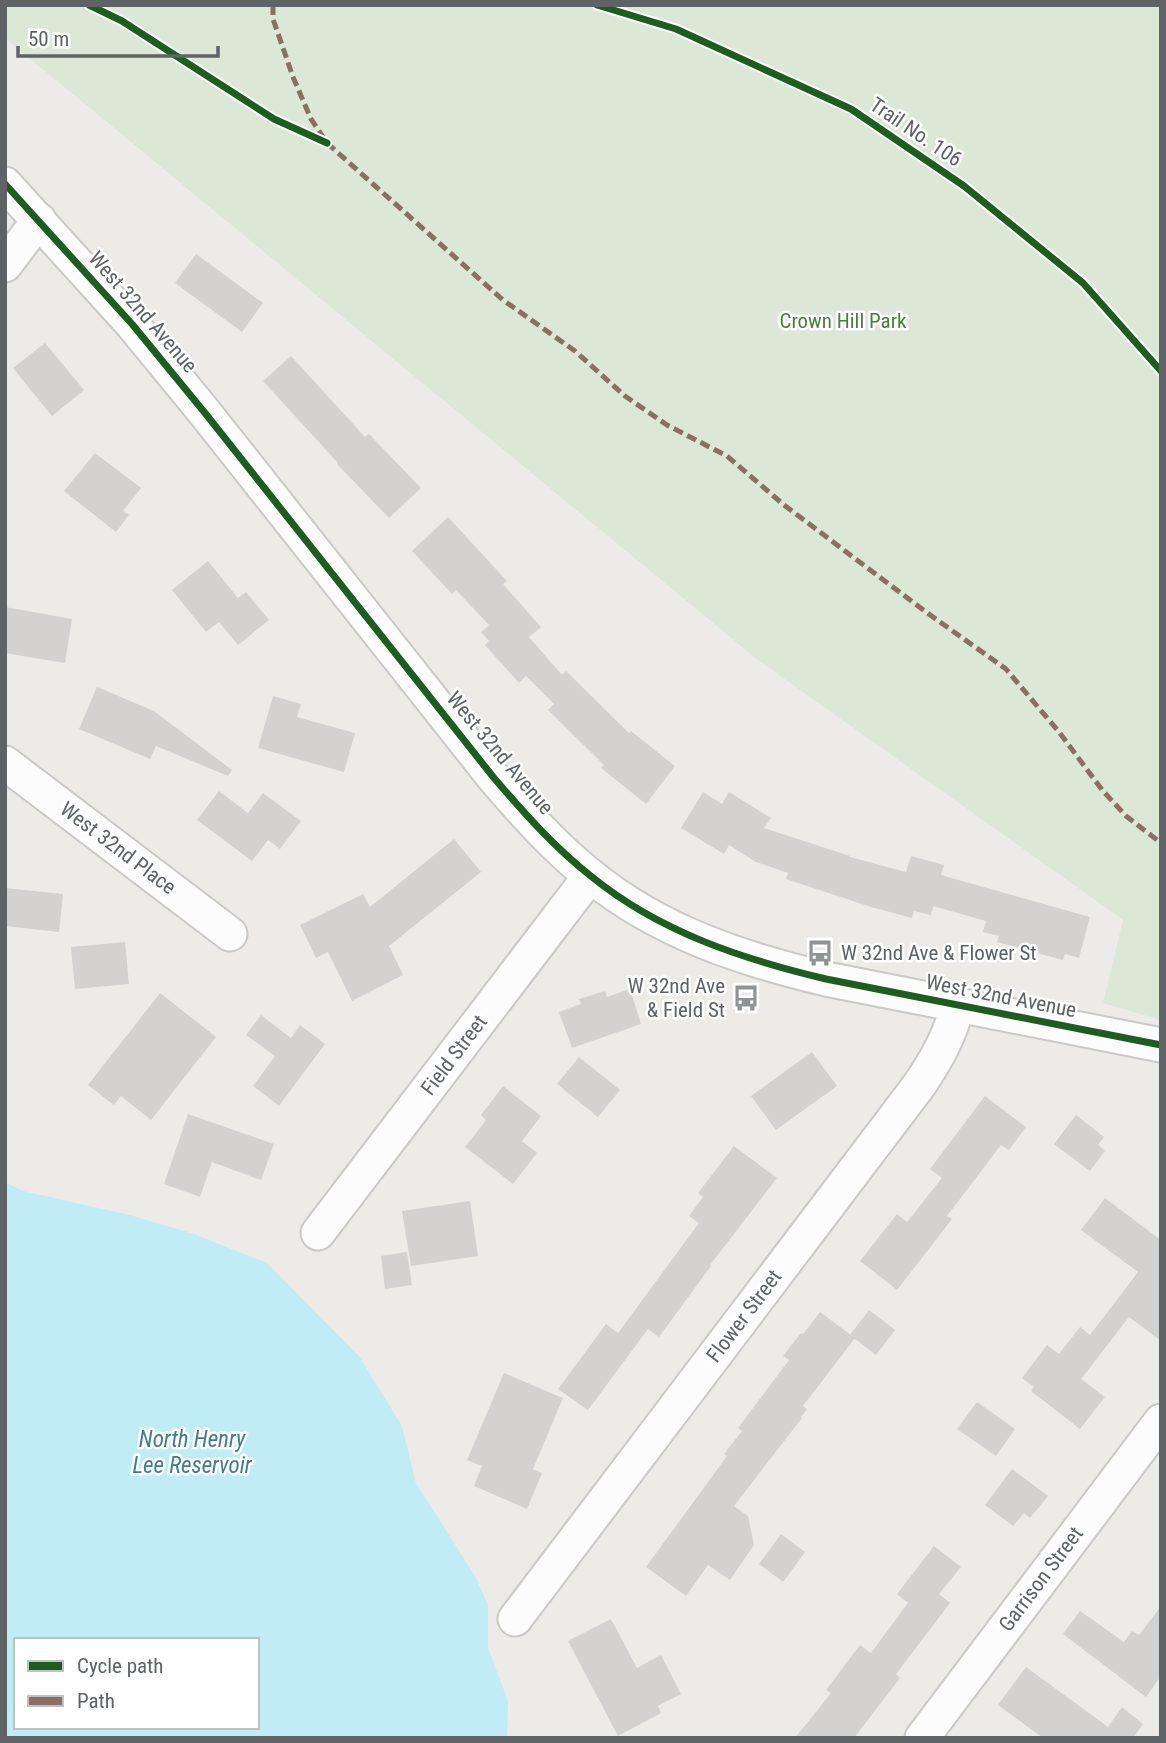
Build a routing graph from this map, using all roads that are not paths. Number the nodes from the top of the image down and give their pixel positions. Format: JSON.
{"nodes":[{"id":1,"x":5,"y":184,"type":"edge"},
{"id":2,"x":39,"y":220,"type":"junction"},
{"id":3,"x":5,"y":265,"type":"edge"},
{"id":4,"x":5,"y":763,"type":"edge"},
{"id":5,"x":590,"y":876,"type":"junction"},
{"id":6,"x":230,"y":934,"type":"dead end"},
{"id":7,"x":958,"y":1005,"type":"junction"},
{"id":8,"x":1161,"y":1045,"type":"edge"},
{"id":9,"x":318,"y":1233,"type":"dead end"},
{"id":10,"x":1161,"y":1421,"type":"edge"},
{"id":11,"x":516,"y":1619,"type":"dead end"},
{"id":12,"x":922,"y":1738,"type":"edge"}],
"edges":[{"from":1,"to":2,"type":"street","name":"West 32nd Avenue"},
{"from":2,"to":3,"type":"street"},
{"from":2,"to":5,"type":"street","name":"West 32nd Avenue"},
{"from":4,"to":6,"type":"street","name":"West 32nd Place"},
{"from":5,"to":7,"type":"street","name":"West 32nd Avenue"},
{"from":5,"to":9,"type":"street","name":"Field Street"},
{"from":7,"to":8,"type":"street","name":"West 32nd Avenue"},
{"from":7,"to":11,"type":"street","name":"Flower Street"},
{"from":10,"to":12,"type":"street","name":"Garrison Street"}]}
